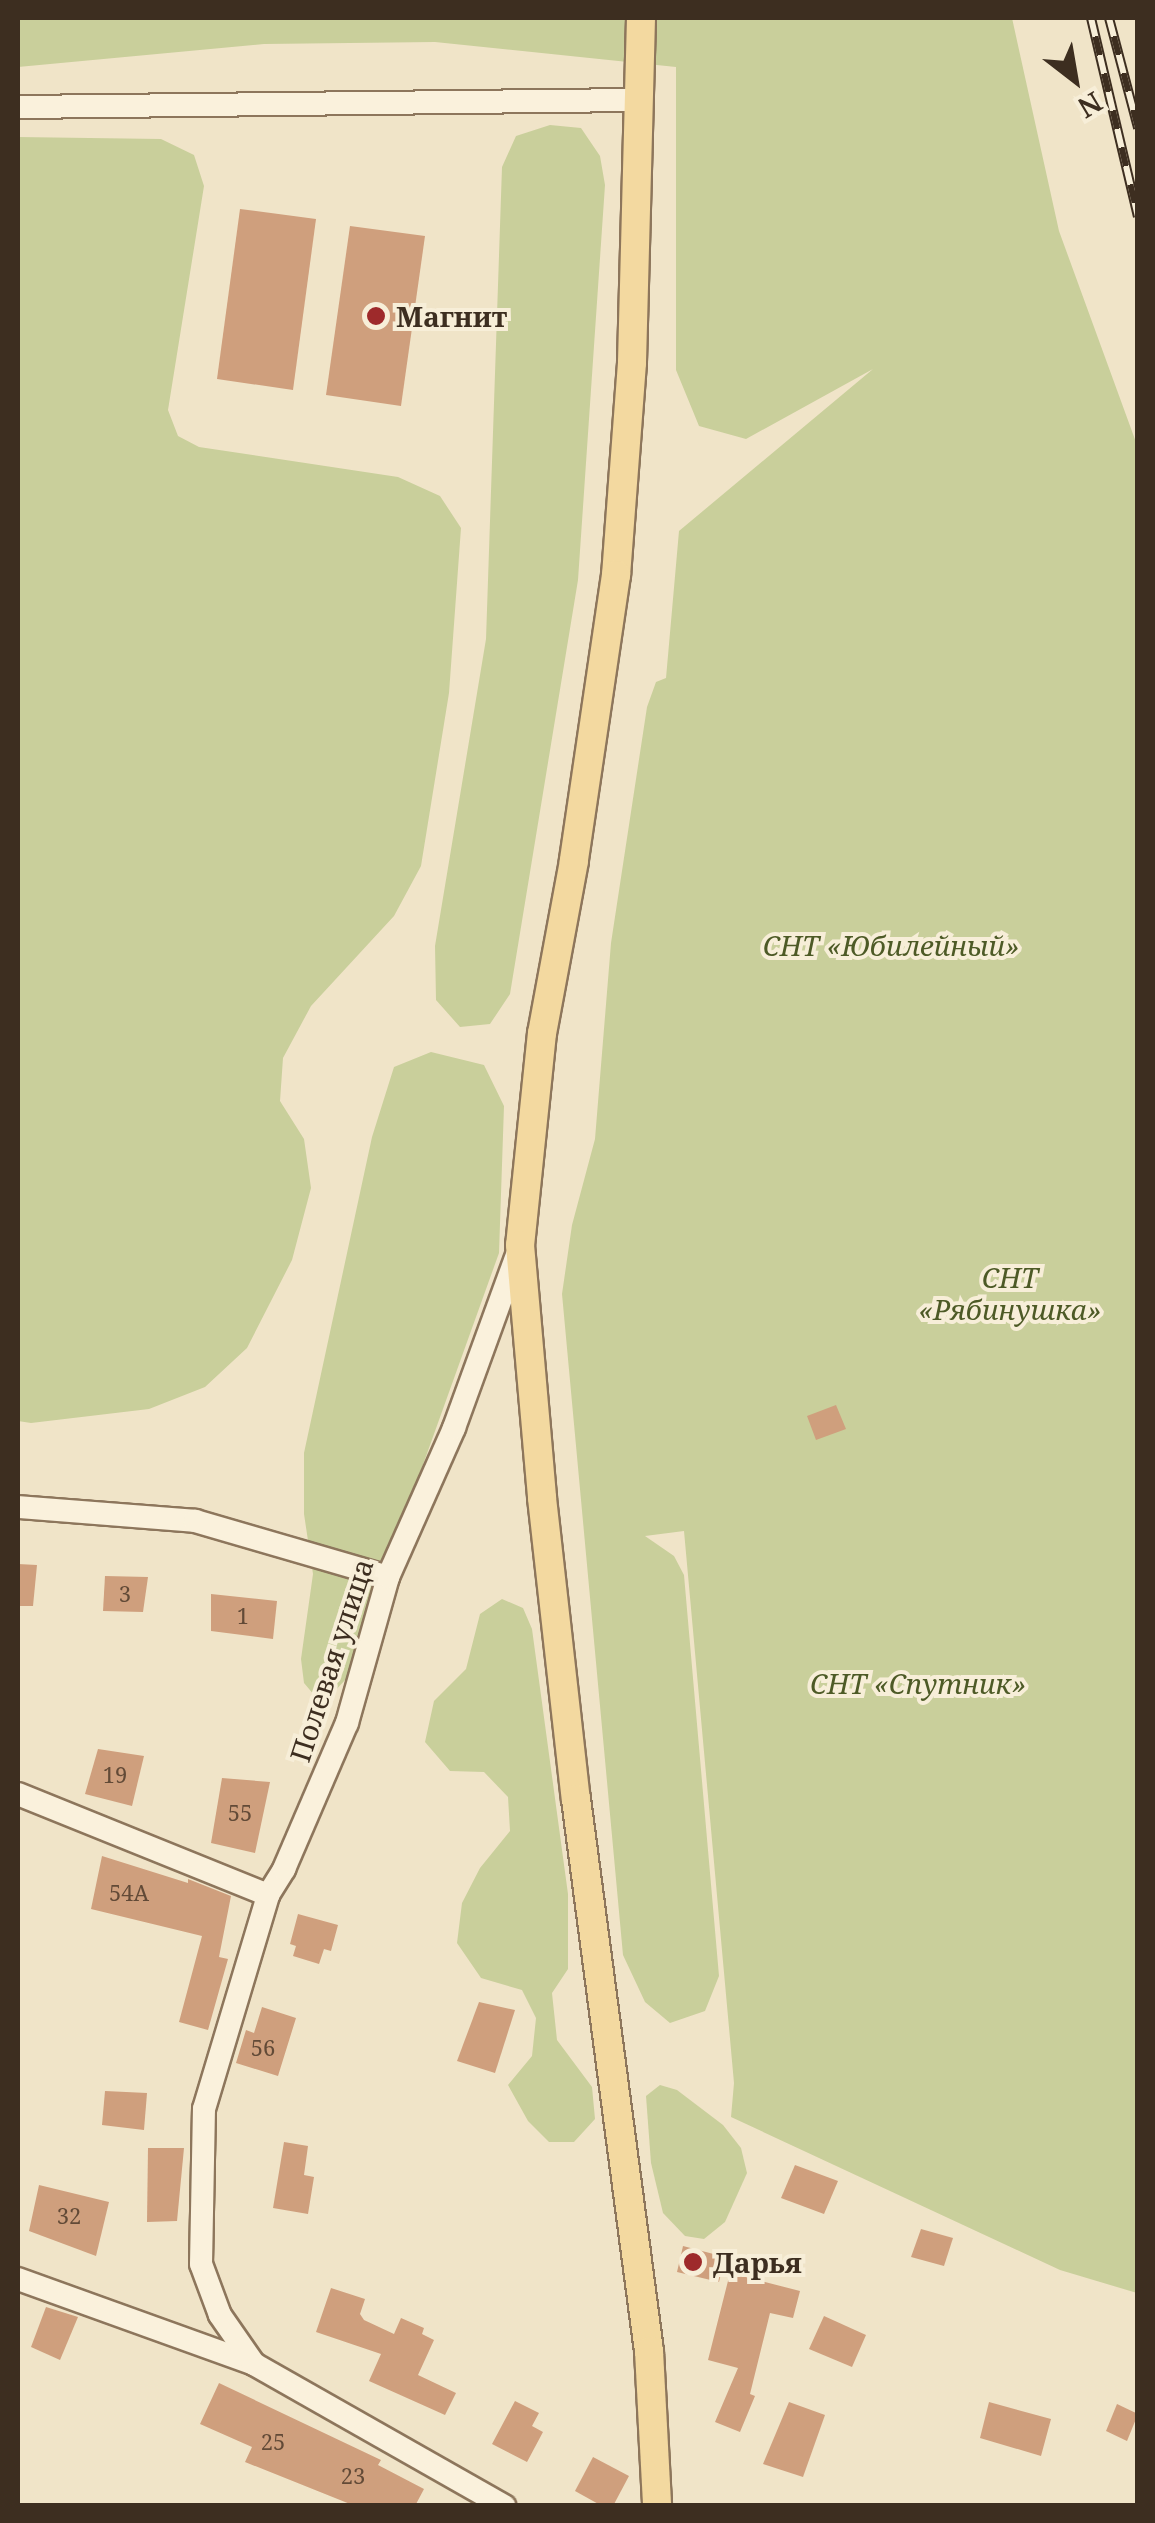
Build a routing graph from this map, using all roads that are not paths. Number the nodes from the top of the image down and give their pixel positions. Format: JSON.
{"nodes":[{"id":1,"x":641,"y":18,"type":"edge"},
{"id":2,"x":639,"y":100,"type":"junction"},
{"id":3,"x":18,"y":107,"type":"edge"},
{"id":4,"x":520,"y":1245,"type":"junction"},
{"id":5,"x":18,"y":1508,"type":"edge"},
{"id":6,"x":388,"y":1577,"type":"junction"},
{"id":7,"x":18,"y":1794,"type":"edge"},
{"id":8,"x":268,"y":1895,"type":"junction"},
{"id":9,"x":18,"y":2279,"type":"edge"},
{"id":10,"x":254,"y":2364,"type":"junction"},
{"id":11,"x":504,"y":2506,"type":"edge"},
{"id":12,"x":657,"y":2506,"type":"edge"}],
"edges":[{"from":1,"to":2,"type":"main road"},
{"from":2,"to":3,"type":"street"},
{"from":2,"to":4,"type":"main road"},
{"from":4,"to":6,"type":"street","name":"Полевая улица"},
{"from":4,"to":12,"type":"main road"},
{"from":5,"to":6,"type":"street"},
{"from":6,"to":8,"type":"street","name":"Полевая улица"},
{"from":7,"to":8,"type":"street"},
{"from":8,"to":10,"type":"street","name":"Полевая улица"},
{"from":9,"to":10,"type":"street"},
{"from":10,"to":11,"type":"street"}]}
